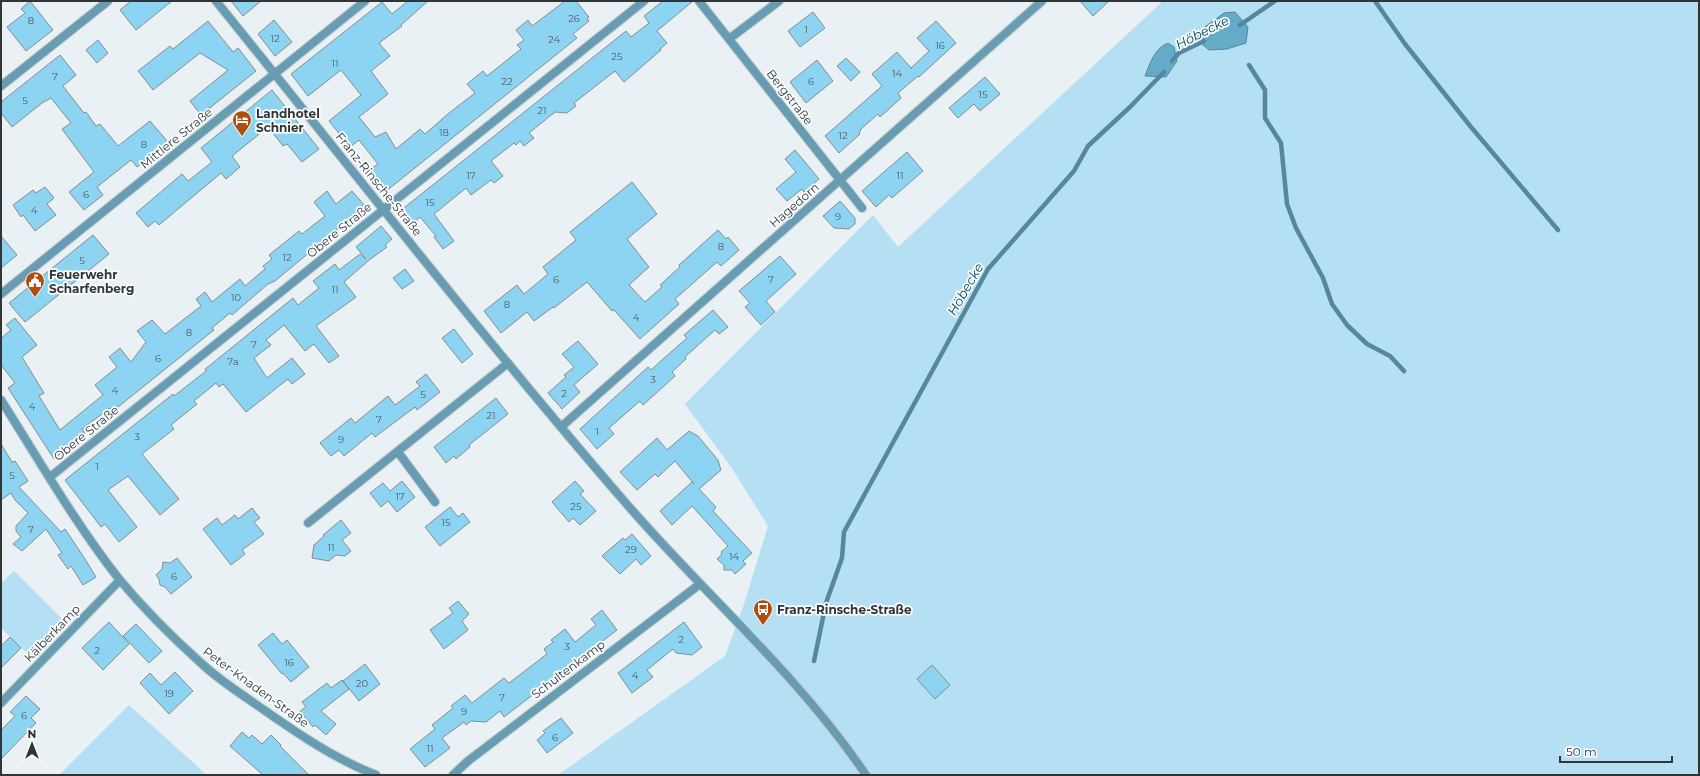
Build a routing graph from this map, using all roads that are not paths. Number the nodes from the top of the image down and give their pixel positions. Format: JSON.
{"nodes":[{"id":1,"x":108,"y":1,"type":"edge"},
{"id":2,"x":216,"y":1,"type":"edge"},
{"id":3,"x":366,"y":1,"type":"edge"},
{"id":4,"x":644,"y":1,"type":"edge"},
{"id":5,"x":699,"y":1,"type":"edge"},
{"id":6,"x":779,"y":1,"type":"edge"},
{"id":7,"x":1042,"y":1,"type":"edge"},
{"id":8,"x":729,"y":39,"type":"junction"},
{"id":9,"x":275,"y":74,"type":"junction"},
{"id":10,"x":1,"y":86,"type":"edge"},
{"id":11,"x":840,"y":180,"type":"junction"},
{"id":12,"x":862,"y":208,"type":"dead end"},
{"id":13,"x":383,"y":209,"type":"junction"},
{"id":14,"x":1,"y":294,"type":"edge"},
{"id":15,"x":508,"y":364,"type":"junction"},
{"id":16,"x":1,"y":400,"type":"edge"},
{"id":17,"x":561,"y":427,"type":"junction"},
{"id":18,"x":398,"y":452,"type":"junction"},
{"id":19,"x":50,"y":478,"type":"junction"},
{"id":20,"x":436,"y":502,"type":"dead end"},
{"id":21,"x":308,"y":523,"type":"dead end"},
{"id":22,"x":120,"y":580,"type":"junction"},
{"id":23,"x":700,"y":584,"type":"junction"},
{"id":24,"x":1,"y":703,"type":"edge"},
{"id":25,"x":376,"y":775,"type":"edge"},
{"id":26,"x":453,"y":775,"type":"edge"},
{"id":27,"x":866,"y":775,"type":"edge"}],
"edges":[{"from":1,"to":10,"type":"street"},
{"from":2,"to":9,"type":"street","name":"Franz-Rinsche-Straße"},
{"from":3,"to":9,"type":"street","name":"Mittlere Straße"},
{"from":4,"to":13,"type":"street","name":"Obere Straße"},
{"from":5,"to":8,"type":"street","name":"Bergstraße"},
{"from":6,"to":8,"type":"street"},
{"from":7,"to":11,"type":"street","name":"Hagedorn"},
{"from":8,"to":11,"type":"street","name":"Bergstraße"},
{"from":9,"to":13,"type":"street","name":"Franz-Rinsche-Straße"},
{"from":9,"to":14,"type":"street","name":"Mittlere Straße"},
{"from":11,"to":12,"type":"street","name":"Bergstraße"},
{"from":11,"to":17,"type":"street","name":"Hagedorn"},
{"from":13,"to":15,"type":"street","name":"Franz-Rinsche-Straße"},
{"from":13,"to":19,"type":"street","name":"Obere Straße"},
{"from":15,"to":17,"type":"street","name":"Franz-Rinsche-Straße"},
{"from":15,"to":18,"type":"street"},
{"from":16,"to":19,"type":"street","name":"Peter-Knaden-Straße"},
{"from":17,"to":23,"type":"street","name":"Franz-Rinsche-Straße"},
{"from":18,"to":20,"type":"street"},
{"from":18,"to":21,"type":"street"},
{"from":19,"to":22,"type":"street","name":"Peter-Knaden-Straße"},
{"from":22,"to":24,"type":"street","name":"Kälberkamp"},
{"from":22,"to":25,"type":"street","name":"Peter-Knaden-Straße"},
{"from":23,"to":26,"type":"street","name":"Schultenkamp"},
{"from":23,"to":27,"type":"street","name":"Franz-Rinsche-Straße"}]}
